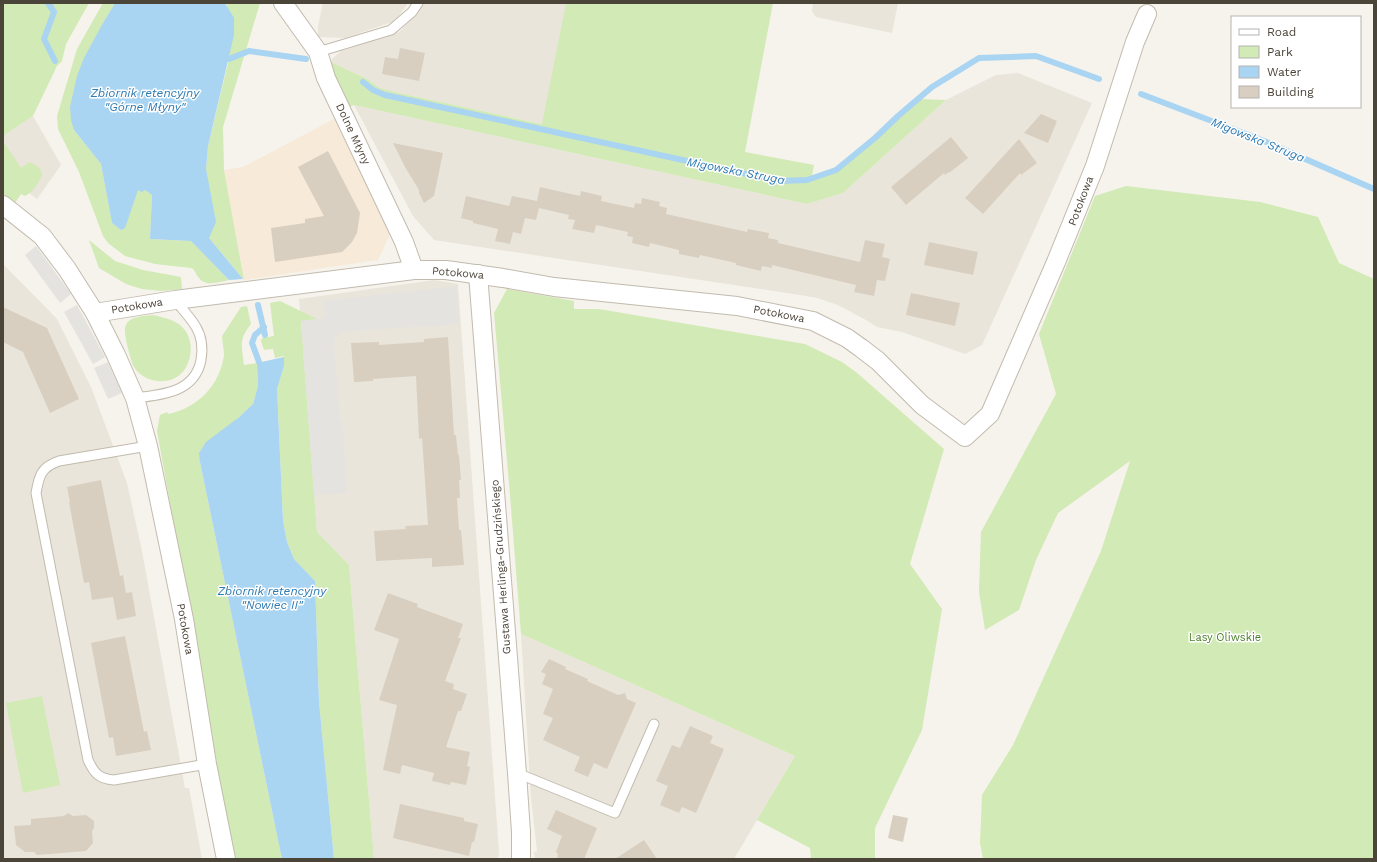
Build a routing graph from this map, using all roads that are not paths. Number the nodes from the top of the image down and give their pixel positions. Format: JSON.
{"nodes":[{"id":1,"x":283,"y":3,"type":"edge"},
{"id":2,"x":418,"y":3,"type":"edge"},
{"id":3,"x":1147,"y":14,"type":"dead end"},
{"id":4,"x":318,"y":52,"type":"junction"},
{"id":5,"x":7,"y":212,"type":"edge"},
{"id":6,"x":414,"y":270,"type":"junction"},
{"id":7,"x":478,"y":274,"type":"junction"},
{"id":8,"x":175,"y":300,"type":"junction"},
{"id":9,"x":95,"y":313,"type":"junction"},
{"id":10,"x":135,"y":398,"type":"junction"},
{"id":11,"x":148,"y":446,"type":"junction"},
{"id":12,"x":654,"y":724,"type":"dead end"},
{"id":13,"x":207,"y":764,"type":"junction"},
{"id":14,"x":517,"y":773,"type":"junction"},
{"id":15,"x":226,"y":859,"type":"edge"},
{"id":16,"x":521,"y":859,"type":"edge"}],
"edges":[{"from":1,"to":4,"type":"street","name":"Dolne Młyny"},
{"from":2,"to":4,"type":"lane"},
{"from":3,"to":7,"type":"street","name":"Potokowa"},
{"from":4,"to":6,"type":"street","name":"Dolne Młyny"},
{"from":5,"to":9,"type":"street","name":"Potokowa"},
{"from":6,"to":7,"type":"street","name":"Potokowa"},
{"from":6,"to":8,"type":"street","name":"Potokowa"},
{"from":7,"to":14,"type":"street","name":"Gustawa Herlinga-Grudzińskiego"},
{"from":8,"to":9,"type":"street","name":"Potokowa"},
{"from":8,"to":10,"type":"lane"},
{"from":9,"to":10,"type":"street","name":"Potokowa"},
{"from":10,"to":11,"type":"street","name":"Potokowa"},
{"from":11,"to":13,"type":"street","name":"Potokowa"},
{"from":11,"to":13,"type":"lane"},
{"from":12,"to":14,"type":"lane"},
{"from":13,"to":15,"type":"street","name":"Potokowa"},
{"from":14,"to":16,"type":"street","name":"Gustawa Herlinga-Grudzińskiego"}]}
